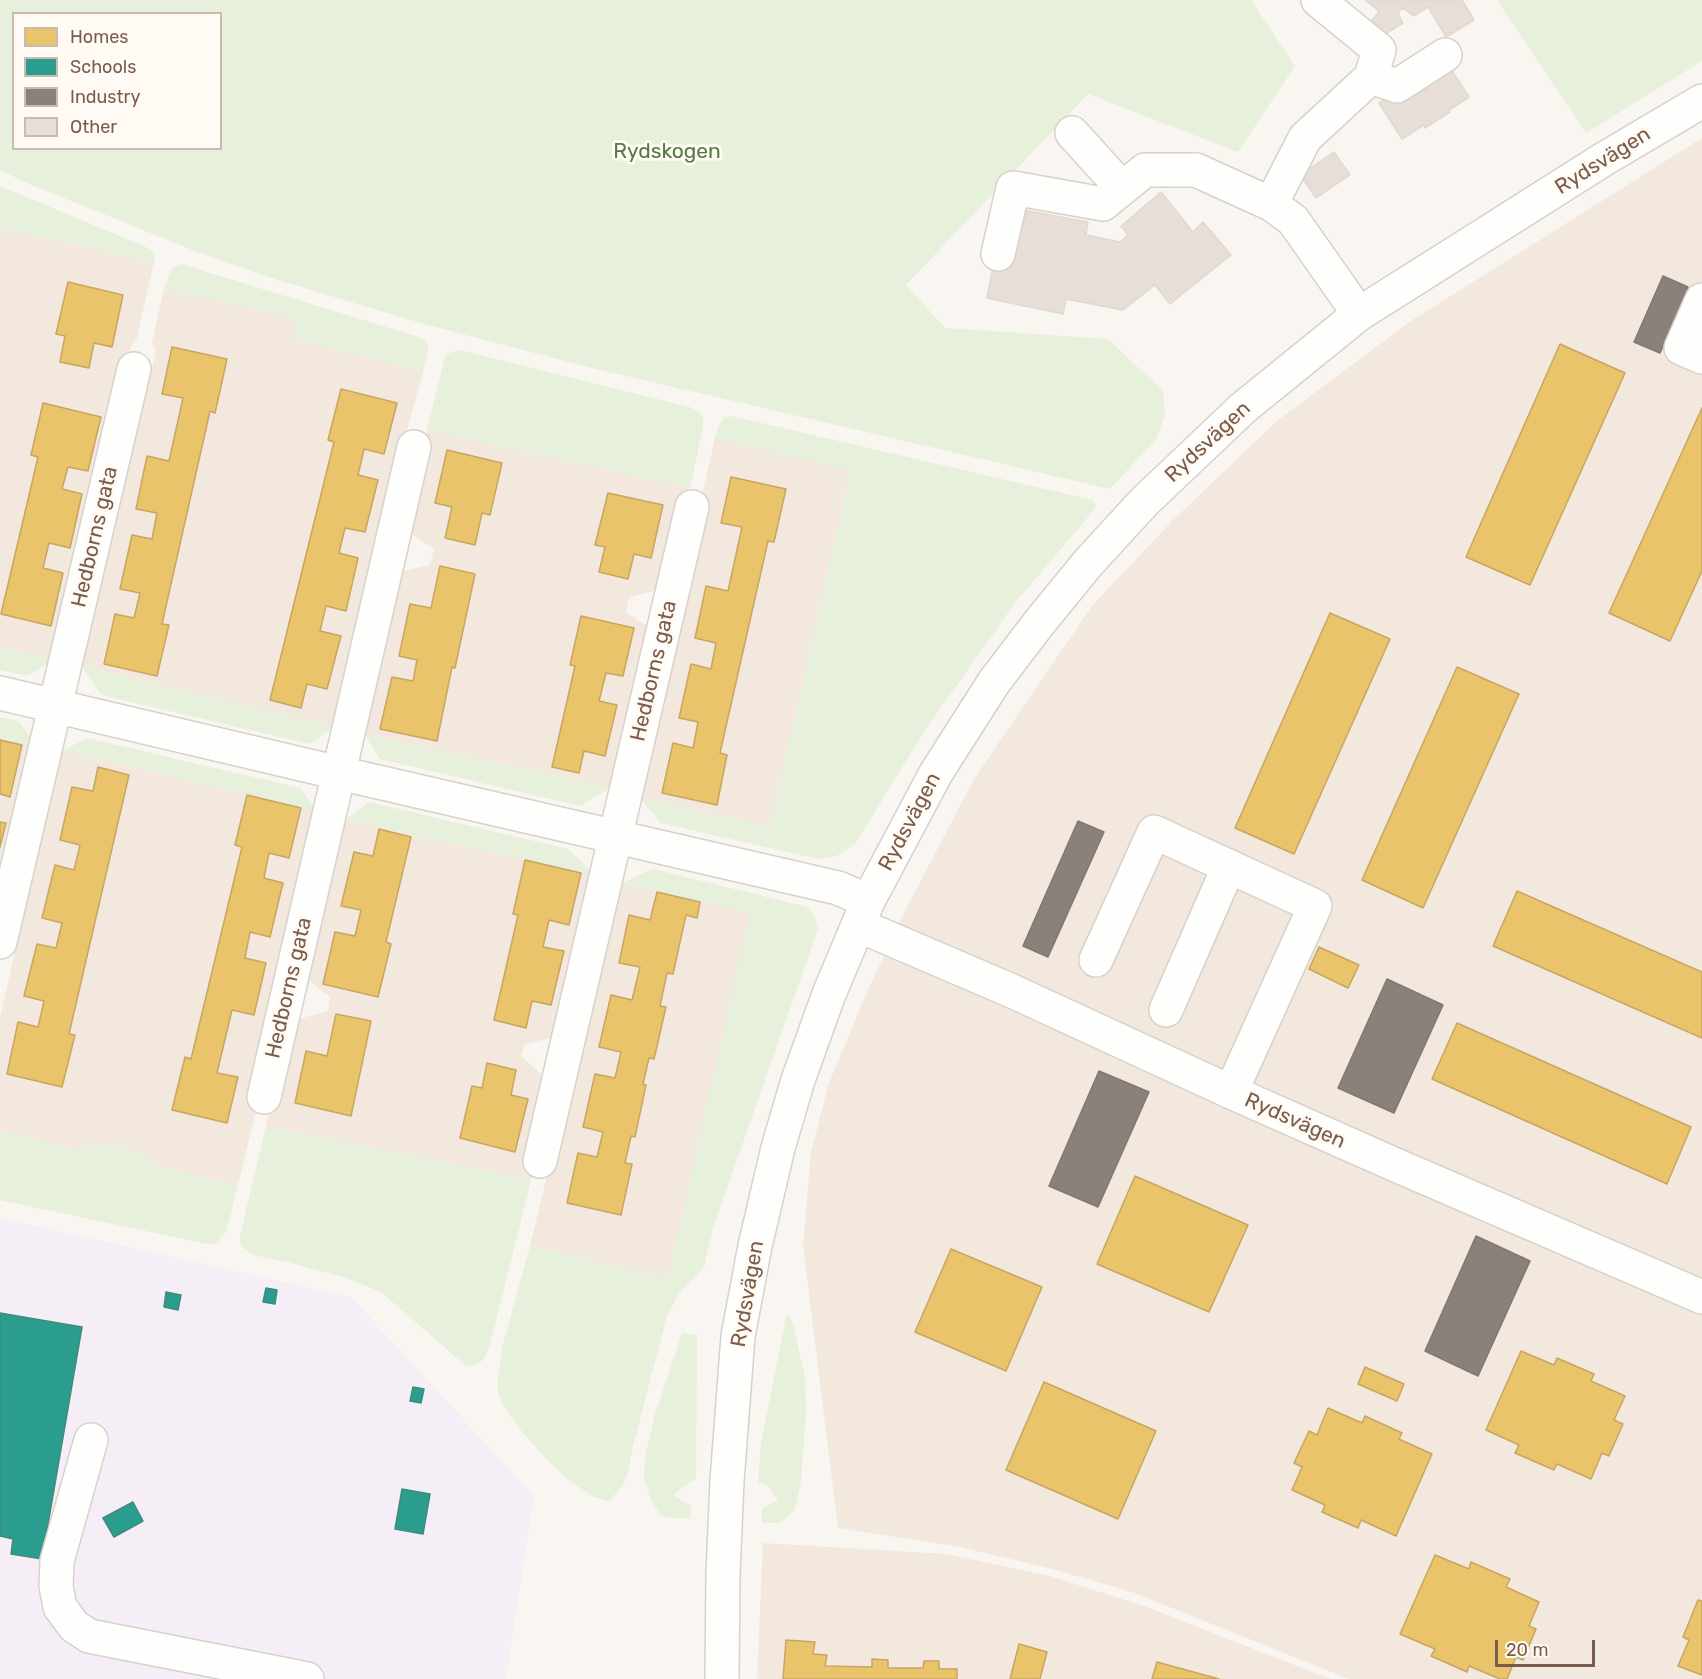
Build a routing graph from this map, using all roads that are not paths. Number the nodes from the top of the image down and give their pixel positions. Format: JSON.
{"nodes":[{"id":1,"x":1318,"y":0,"type":"edge"},
{"id":2,"x":1445,"y":55,"type":"dead end"},
{"id":3,"x":1371,"y":77,"type":"junction"},
{"id":4,"x":1702,"y":101,"type":"edge"},
{"id":5,"x":1072,"y":133,"type":"dead end"},
{"id":6,"x":1122,"y":188,"type":"junction"},
{"id":7,"x":1271,"y":204,"type":"junction"},
{"id":8,"x":998,"y":254,"type":"dead end"},
{"id":9,"x":1702,"y":300,"type":"edge"},
{"id":10,"x":1359,"y":314,"type":"junction"},
{"id":11,"x":1702,"y":357,"type":"edge"},
{"id":12,"x":134,"y":369,"type":"dead end"},
{"id":13,"x":414,"y":447,"type":"dead end"},
{"id":14,"x":692,"y":507,"type":"dead end"},
{"id":15,"x":0,"y":693,"type":"edge"},
{"id":16,"x":56,"y":706,"type":"junction"},
{"id":17,"x":339,"y":773,"type":"junction"},
{"id":18,"x":616,"y":836,"type":"junction"},
{"id":19,"x":1229,"y":866,"type":"junction"},
{"id":20,"x":863,"y":913,"type":"junction"},
{"id":21,"x":0,"y":942,"type":"edge"},
{"id":22,"x":1096,"y":960,"type":"dead end"},
{"id":23,"x":1166,"y":1010,"type":"dead end"},
{"id":24,"x":1231,"y":1092,"type":"junction"},
{"id":25,"x":264,"y":1097,"type":"dead end"},
{"id":26,"x":540,"y":1161,"type":"dead end"},
{"id":27,"x":1702,"y":1297,"type":"edge"},
{"id":28,"x":92,"y":1440,"type":"dead end"},
{"id":29,"x":307,"y":1679,"type":"edge"},
{"id":30,"x":722,"y":1679,"type":"edge"}],
"edges":[{"from":1,"to":3,"type":"street"},
{"from":2,"to":3,"type":"street"},
{"from":3,"to":7,"type":"street"},
{"from":4,"to":10,"type":"street","name":"Rydsvägen"},
{"from":5,"to":6,"type":"street"},
{"from":6,"to":7,"type":"street"},
{"from":6,"to":8,"type":"street"},
{"from":7,"to":10,"type":"street"},
{"from":9,"to":11,"type":"street"},
{"from":10,"to":20,"type":"street","name":"Rydsvägen"},
{"from":12,"to":16,"type":"street","name":"Hedborns gata"},
{"from":13,"to":17,"type":"street","name":"Hedborns gata"},
{"from":14,"to":18,"type":"street","name":"Hedborns gata"},
{"from":15,"to":16,"type":"street"},
{"from":16,"to":17,"type":"street"},
{"from":16,"to":21,"type":"street","name":"Hedborns gata"},
{"from":17,"to":18,"type":"street"},
{"from":17,"to":25,"type":"street","name":"Hedborns gata"},
{"from":18,"to":20,"type":"street"},
{"from":18,"to":26,"type":"street","name":"Hedborns gata"},
{"from":19,"to":22,"type":"street"},
{"from":19,"to":23,"type":"street"},
{"from":19,"to":24,"type":"street"},
{"from":20,"to":24,"type":"street","name":"Rydsvägen"},
{"from":20,"to":30,"type":"street","name":"Rydsvägen"},
{"from":24,"to":27,"type":"street","name":"Rydsvägen"},
{"from":28,"to":29,"type":"street"}]}
